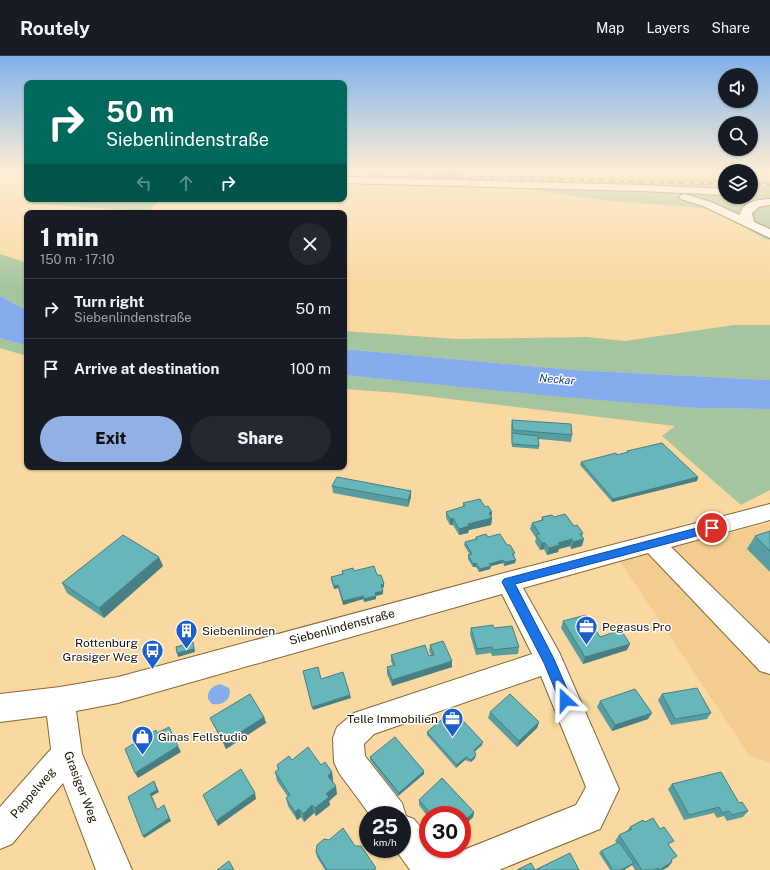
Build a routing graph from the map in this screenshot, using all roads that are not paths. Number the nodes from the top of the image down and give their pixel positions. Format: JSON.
{"nodes":[{"id":1,"x":720,"y":210,"type":"edge"},
{"id":2,"x":748,"y":210,"type":"edge"},
{"id":3,"x":748,"y":223,"type":"junction"},
{"id":4,"x":770,"y":234,"type":"edge"},
{"id":5,"x":770,"y":512,"type":"edge"},
{"id":6,"x":653,"y":544,"type":"junction"},
{"id":7,"x":508,"y":582,"type":"junction"},
{"id":8,"x":549,"y":661,"type":"junction"},
{"id":9,"x":770,"y":662,"type":"edge"},
{"id":10,"x":60,"y":701,"type":"junction"},
{"id":11,"x":0,"y":708,"type":"edge"},
{"id":12,"x":66,"y":754,"type":"junction"},
{"id":13,"x":383,"y":806,"type":"edge"},
{"id":14,"x":0,"y":832,"type":"edge"},
{"id":15,"x":411,"y":843,"type":"edge"},
{"id":16,"x":114,"y":870,"type":"edge"},
{"id":17,"x":446,"y":870,"type":"edge"},
{"id":18,"x":456,"y":870,"type":"edge"}],
"edges":[{"from":1,"to":3,"type":"main road"},
{"from":2,"to":3,"type":"main road"},
{"from":3,"to":4,"type":"main road"},
{"from":5,"to":6,"type":"street","name":"Siebenlindenstraße"},
{"from":6,"to":7,"type":"street","name":"Siebenlindenstraße"},
{"from":6,"to":9,"type":"street"},
{"from":7,"to":8,"type":"street"},
{"from":7,"to":10,"type":"street","name":"Siebenlindenstraße"},
{"from":8,"to":13,"type":"street"},
{"from":8,"to":18,"type":"street"},
{"from":10,"to":11,"type":"street","name":"Siebenlindenstraße"},
{"from":10,"to":12,"type":"street","name":"Grasiger Weg"},
{"from":12,"to":14,"type":"street","name":"Pappelweg"},
{"from":12,"to":16,"type":"street","name":"Grasiger Weg"},
{"from":15,"to":17,"type":"street"}]}
